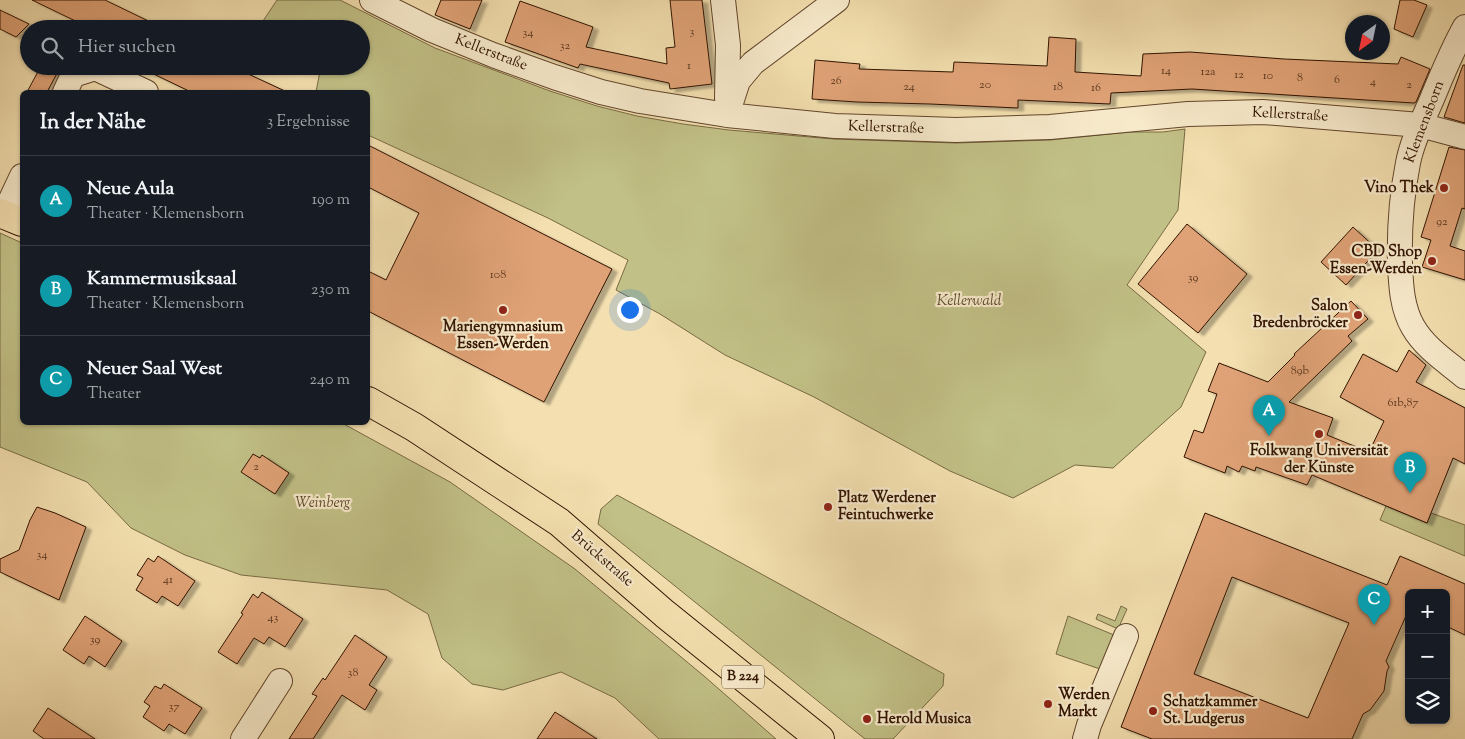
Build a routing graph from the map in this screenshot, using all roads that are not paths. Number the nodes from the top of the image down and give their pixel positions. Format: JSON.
{"nodes":[{"id":1,"x":372,"y":0,"type":"edge"},
{"id":2,"x":723,"y":0,"type":"edge"},
{"id":3,"x":836,"y":0,"type":"edge"},
{"id":4,"x":1465,"y":27,"type":"edge"},
{"id":5,"x":83,"y":75,"type":"edge"},
{"id":6,"x":109,"y":75,"type":"edge"},
{"id":7,"x":69,"y":84,"type":"edge"},
{"id":8,"x":142,"y":90,"type":"edge"},
{"id":9,"x":727,"y":115,"type":"junction"},
{"id":10,"x":1420,"y":126,"type":"junction"},
{"id":11,"x":1465,"y":137,"type":"edge"},
{"id":12,"x":20,"y":182,"type":"edge"},
{"id":13,"x":9,"y":216,"type":"edge"},
{"id":14,"x":1465,"y":377,"type":"edge"},
{"id":15,"x":370,"y":402,"type":"edge"},
{"id":16,"x":1126,"y":636,"type":"dead end"},
{"id":17,"x":280,"y":680,"type":"dead end"},
{"id":18,"x":243,"y":739,"type":"edge"},
{"id":19,"x":820,"y":739,"type":"edge"},
{"id":20,"x":1085,"y":739,"type":"edge"}],
"edges":[{"from":1,"to":9,"type":"street","name":"Kellerstraße"},
{"from":2,"to":9,"type":"street"},
{"from":3,"to":9,"type":"street"},
{"from":4,"to":10,"type":"street","name":"Klemensborn"},
{"from":5,"to":7,"type":"street"},
{"from":6,"to":8,"type":"street"},
{"from":9,"to":10,"type":"street","name":"Kellerstraße"},
{"from":10,"to":11,"type":"street","name":"Kellerstraße"},
{"from":10,"to":14,"type":"street","name":"Klemensborn"},
{"from":12,"to":13,"type":"street"},
{"from":15,"to":19,"type":"main road","name":"Brückstraße","number":"B 224"},
{"from":16,"to":20,"type":"street"},
{"from":17,"to":18,"type":"street"}]}
